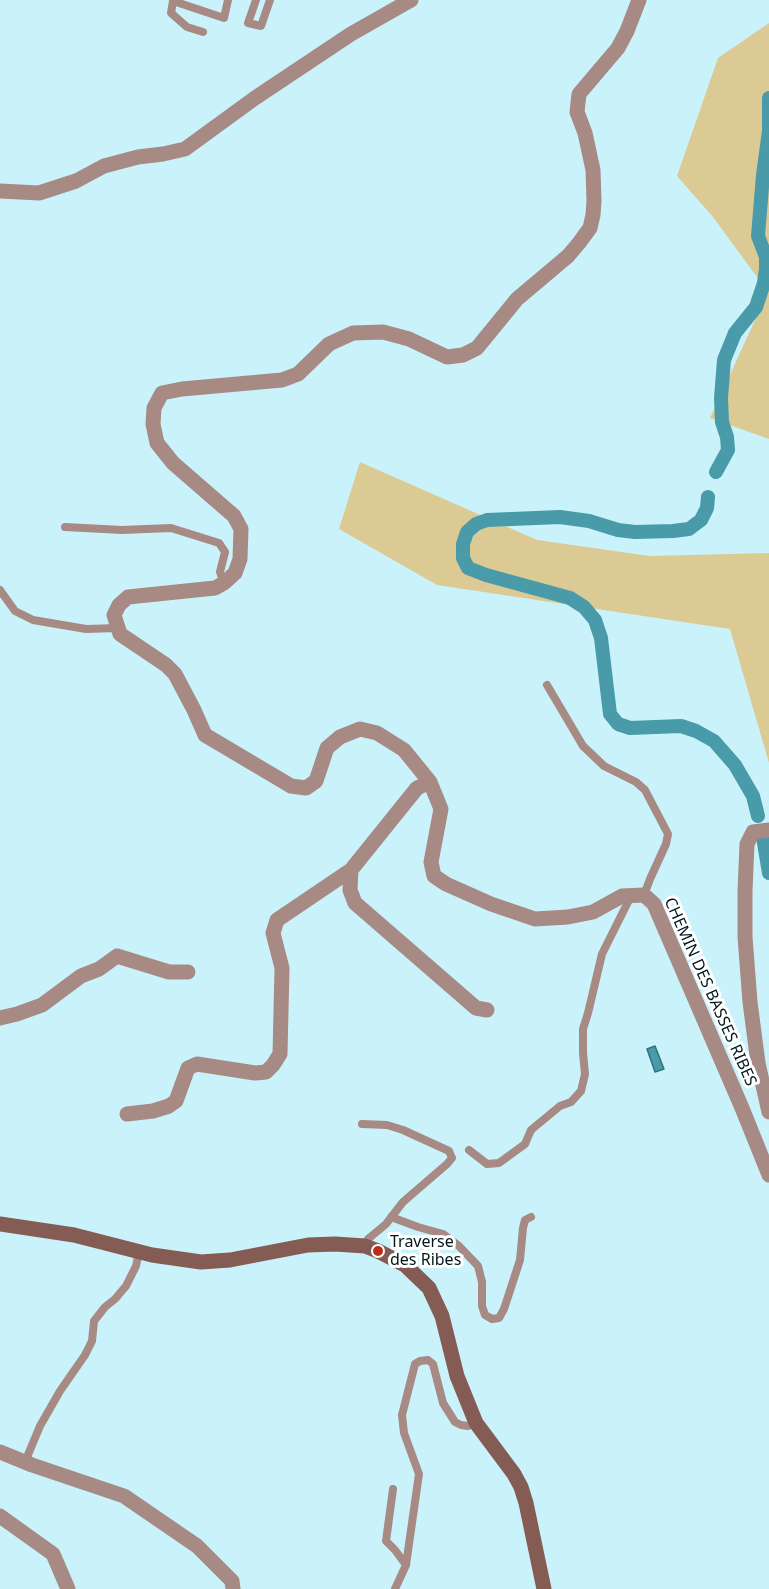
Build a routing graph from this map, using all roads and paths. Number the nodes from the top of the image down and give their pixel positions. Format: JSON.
{"nodes":[{"id":1,"x":228,"y":0,"type":"edge"},
{"id":2,"x":256,"y":0,"type":"edge"},
{"id":3,"x":270,"y":0,"type":"edge"},
{"id":4,"x":411,"y":0,"type":"edge"},
{"id":5,"x":639,"y":0,"type":"edge"},
{"id":6,"x":203,"y":32,"type":"dead end"},
{"id":7,"x":0,"y":191,"type":"edge"},
{"id":8,"x":65,"y":527,"type":"dead end"},
{"id":9,"x":224,"y":583,"type":"junction"},
{"id":10,"x":0,"y":590,"type":"edge"},
{"id":11,"x":118,"y":628,"type":"junction"},
{"id":12,"x":547,"y":685,"type":"dead end"},
{"id":13,"x":430,"y":782,"type":"junction"},
{"id":14,"x":769,"y":830,"type":"edge"},
{"id":15,"x":351,"y":870,"type":"junction"},
{"id":16,"x":637,"y":896,"type":"junction"},
{"id":17,"x":188,"y":972,"type":"dead end"},
{"id":18,"x":487,"y":1010,"type":"dead end"},
{"id":19,"x":0,"y":1018,"type":"edge"},
{"id":20,"x":769,"y":1112,"type":"edge"},
{"id":21,"x":127,"y":1114,"type":"dead end"},
{"id":22,"x":362,"y":1124,"type":"dead end"},
{"id":23,"x":469,"y":1150,"type":"dead end"},
{"id":24,"x":769,"y":1175,"type":"edge"},
{"id":25,"x":531,"y":1216,"type":"dead end"},
{"id":26,"x":392,"y":1217,"type":"junction"},
{"id":27,"x":0,"y":1224,"type":"edge"},
{"id":28,"x":364,"y":1246,"type":"junction"},
{"id":29,"x":139,"y":1252,"type":"junction"},
{"id":30,"x":476,"y":1423,"type":"junction"},
{"id":31,"x":0,"y":1452,"type":"edge"},
{"id":32,"x":25,"y":1462,"type":"junction"},
{"id":33,"x":393,"y":1489,"type":"dead end"},
{"id":34,"x":0,"y":1516,"type":"edge"},
{"id":35,"x":406,"y":1565,"type":"junction"},
{"id":36,"x":68,"y":1589,"type":"edge"},
{"id":37,"x":232,"y":1589,"type":"edge"},
{"id":38,"x":395,"y":1589,"type":"edge"},
{"id":39,"x":544,"y":1589,"type":"edge"}],
"edges":[{"from":1,"to":6,"type":"lane"},
{"from":2,"to":3,"type":"lane"},
{"from":4,"to":7,"type":"street"},
{"from":5,"to":9,"type":"street"},
{"from":8,"to":9,"type":"lane"},
{"from":9,"to":11,"type":"street"},
{"from":10,"to":11,"type":"lane"},
{"from":11,"to":13,"type":"street"},
{"from":12,"to":16,"type":"lane"},
{"from":13,"to":15,"type":"street"},
{"from":13,"to":16,"type":"street"},
{"from":14,"to":20,"type":"street"},
{"from":15,"to":18,"type":"street"},
{"from":15,"to":21,"type":"street"},
{"from":16,"to":23,"type":"lane"},
{"from":16,"to":24,"type":"street","name":"CHEMIN DES BASSES RIBES"},
{"from":17,"to":19,"type":"street"},
{"from":22,"to":26,"type":"lane"},
{"from":25,"to":26,"type":"lane"},
{"from":26,"to":28,"type":"lane"},
{"from":27,"to":29,"type":"main road"},
{"from":28,"to":29,"type":"main road"},
{"from":28,"to":30,"type":"main road"},
{"from":29,"to":32,"type":"lane"},
{"from":30,"to":35,"type":"lane"},
{"from":30,"to":39,"type":"main road"},
{"from":31,"to":32,"type":"street"},
{"from":32,"to":37,"type":"street"},
{"from":33,"to":35,"type":"lane"},
{"from":34,"to":36,"type":"street"},
{"from":35,"to":38,"type":"lane"}]}
